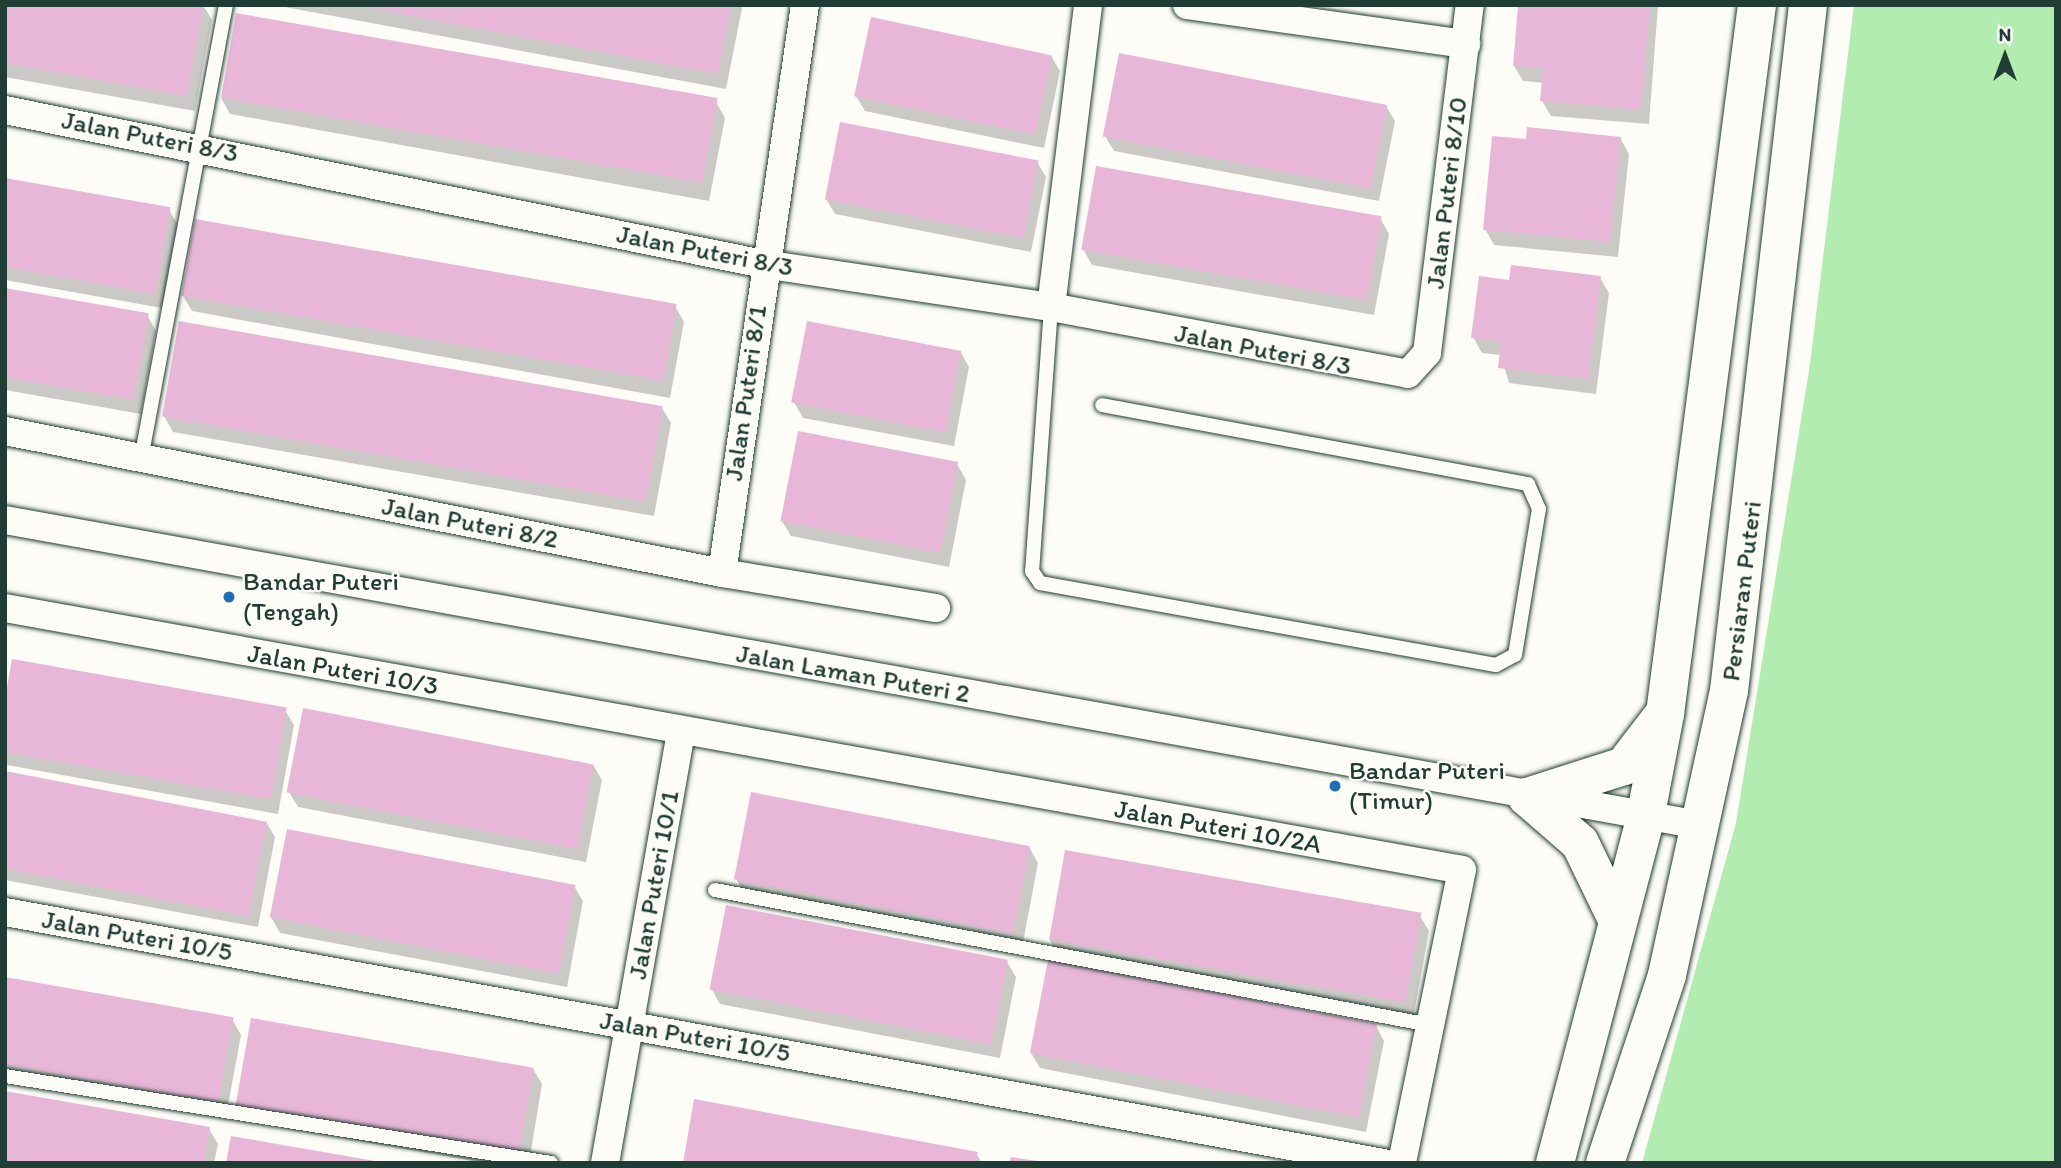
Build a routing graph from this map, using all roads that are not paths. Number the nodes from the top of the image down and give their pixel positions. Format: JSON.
{"nodes":[{"id":1,"x":226,"y":5,"type":"edge"},
{"id":2,"x":805,"y":5,"type":"edge"},
{"id":3,"x":1088,"y":5,"type":"edge"},
{"id":4,"x":1187,"y":5,"type":"edge"},
{"id":5,"x":1470,"y":5,"type":"edge"},
{"id":6,"x":1758,"y":5,"type":"edge"},
{"id":7,"x":1808,"y":5,"type":"edge"},
{"id":8,"x":1466,"y":44,"type":"junction"},
{"id":9,"x":5,"y":110,"type":"edge"},
{"id":10,"x":199,"y":146,"type":"junction"},
{"id":11,"x":763,"y":264,"type":"junction"},
{"id":12,"x":1051,"y":307,"type":"junction"},
{"id":13,"x":1408,"y":374,"type":"joint"},
{"id":14,"x":1102,"y":405,"type":"dead end"},
{"id":15,"x":5,"y":431,"type":"edge"},
{"id":16,"x":141,"y":459,"type":"junction"},
{"id":17,"x":5,"y":520,"type":"edge"},
{"id":18,"x":722,"y":573,"type":"junction"},
{"id":19,"x":5,"y":608,"type":"edge"},
{"id":20,"x":936,"y":608,"type":"dead end"},
{"id":21,"x":1665,"y":714,"type":"junction"},
{"id":22,"x":681,"y":732,"type":"junction"},
{"id":23,"x":1527,"y":797,"type":"junction"},
{"id":24,"x":1645,"y":818,"type":"junction"},
{"id":25,"x":1700,"y":825,"type":"junction"},
{"id":26,"x":715,"y":890,"type":"dead end"},
{"id":27,"x":5,"y":912,"type":"edge"},
{"id":28,"x":1616,"y":918,"type":"junction"},
{"id":29,"x":629,"y":1025,"type":"junction"},
{"id":30,"x":1430,"y":1025,"type":"junction"},
{"id":31,"x":5,"y":1076,"type":"edge"},
{"id":32,"x":551,"y":1163,"type":"edge"},
{"id":33,"x":605,"y":1163,"type":"edge"},
{"id":34,"x":1384,"y":1163,"type":"edge"},
{"id":35,"x":1402,"y":1163,"type":"edge"},
{"id":36,"x":1555,"y":1163,"type":"edge"},
{"id":37,"x":1605,"y":1163,"type":"edge"}],
"edges":[{"from":1,"to":10,"type":"lane"},
{"from":2,"to":11,"type":"street","name":"Jalan Puteri 8/1"},
{"from":3,"to":12,"type":"street"},
{"from":4,"to":8,"type":"street"},
{"from":5,"to":8,"type":"street","name":"Jalan Puteri 8/10"},
{"from":6,"to":21,"type":"main road"},
{"from":7,"to":25,"type":"main road","name":"Persiaran Puteri"},
{"from":8,"to":13,"type":"street","name":"Jalan Puteri 8/10"},
{"from":9,"to":10,"type":"street","name":"Jalan Puteri 8/3"},
{"from":10,"to":11,"type":"street","name":"Jalan Puteri 8/3"},
{"from":10,"to":16,"type":"lane"},
{"from":11,"to":12,"type":"street","name":"Jalan Puteri 8/3"},
{"from":11,"to":18,"type":"street","name":"Jalan Puteri 8/1"},
{"from":12,"to":13,"type":"street","name":"Jalan Puteri 8/3"},
{"from":12,"to":14,"type":"lane"},
{"from":15,"to":16,"type":"street","name":"Jalan Puteri 8/2"},
{"from":16,"to":18,"type":"street","name":"Jalan Puteri 8/2"},
{"from":17,"to":23,"type":"street","name":"Jalan Laman Puteri 2"},
{"from":18,"to":20,"type":"street","name":"Jalan Puteri 8/2"},
{"from":19,"to":22,"type":"street","name":"Jalan Puteri 10/3"},
{"from":21,"to":23,"type":"main road"},
{"from":21,"to":24,"type":"main road"},
{"from":22,"to":29,"type":"street","name":"Jalan Puteri 10/1"},
{"from":22,"to":30,"type":"street","name":"Jalan Puteri 10/2A"},
{"from":23,"to":24,"type":"street","name":"Jalan Laman Puteri 2"},
{"from":23,"to":28,"type":"main road"},
{"from":24,"to":25,"type":"street","name":"Jalan Laman Puteri 2"},
{"from":24,"to":28,"type":"main road"},
{"from":25,"to":37,"type":"main road","name":"Persiaran Puteri"},
{"from":26,"to":30,"type":"lane"},
{"from":27,"to":29,"type":"street","name":"Jalan Puteri 10/5"},
{"from":28,"to":36,"type":"main road"},
{"from":29,"to":33,"type":"street","name":"Jalan Puteri 10/1"},
{"from":29,"to":34,"type":"street","name":"Jalan Puteri 10/5"},
{"from":30,"to":35,"type":"street","name":"Jalan Puteri 10/2A"},
{"from":31,"to":32,"type":"lane"}]}
